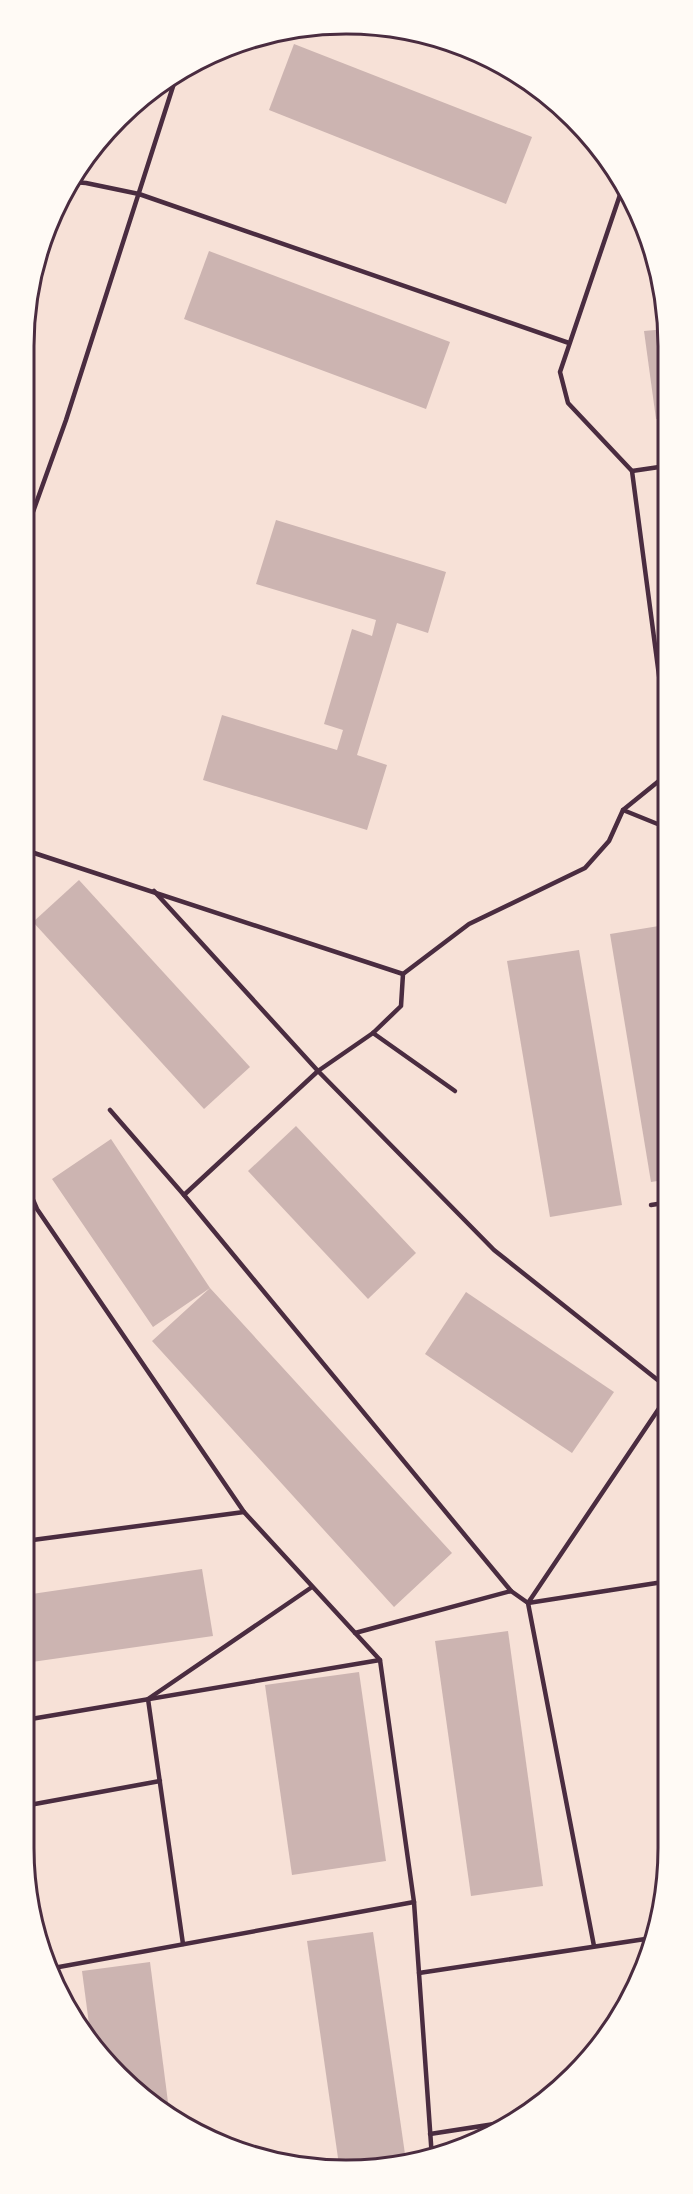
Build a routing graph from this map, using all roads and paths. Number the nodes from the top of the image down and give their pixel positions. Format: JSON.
{"nodes":[{"id":1,"x":173,"y":87,"type":"edge"},
{"id":2,"x":81,"y":183,"type":"edge"},
{"id":3,"x":139,"y":194,"type":"junction"},
{"id":4,"x":620,"y":196,"type":"edge"},
{"id":5,"x":569,"y":343,"type":"junction"},
{"id":6,"x":658,"y":467,"type":"edge"},
{"id":7,"x":632,"y":471,"type":"junction"},
{"id":8,"x":34,"y":509,"type":"edge"},
{"id":9,"x":658,"y":668,"type":"edge"},
{"id":10,"x":658,"y":782,"type":"edge"},
{"id":11,"x":623,"y":810,"type":"junction"},
{"id":12,"x":658,"y":824,"type":"edge"},
{"id":13,"x":34,"y":853,"type":"edge"},
{"id":14,"x":154,"y":891,"type":"junction"},
{"id":15,"x":403,"y":974,"type":"junction"},
{"id":16,"x":373,"y":1033,"type":"junction"},
{"id":17,"x":318,"y":1071,"type":"junction"},
{"id":18,"x":455,"y":1091,"type":"dead end"},
{"id":19,"x":110,"y":1110,"type":"dead end"},
{"id":20,"x":184,"y":1195,"type":"junction"},
{"id":21,"x":34,"y":1202,"type":"edge"},
{"id":22,"x":658,"y":1204,"type":"edge"},
{"id":23,"x":651,"y":1205,"type":"dead end"},
{"id":24,"x":658,"y":1380,"type":"edge"},
{"id":25,"x":658,"y":1410,"type":"edge"},
{"id":26,"x":244,"y":1512,"type":"junction"},
{"id":27,"x":34,"y":1540,"type":"edge"},
{"id":28,"x":658,"y":1583,"type":"edge"},
{"id":29,"x":312,"y":1587,"type":"junction"},
{"id":30,"x":511,"y":1591,"type":"junction"},
{"id":31,"x":528,"y":1603,"type":"junction"},
{"id":32,"x":355,"y":1634,"type":"junction"},
{"id":33,"x":380,"y":1660,"type":"junction"},
{"id":34,"x":148,"y":1699,"type":"junction"},
{"id":35,"x":34,"y":1718,"type":"edge"},
{"id":36,"x":160,"y":1781,"type":"junction"},
{"id":37,"x":34,"y":1804,"type":"edge"},
{"id":38,"x":414,"y":1902,"type":"junction"},
{"id":39,"x":645,"y":1939,"type":"edge"},
{"id":40,"x":183,"y":1944,"type":"junction"},
{"id":41,"x":594,"y":1946,"type":"junction"},
{"id":42,"x":58,"y":1967,"type":"edge"},
{"id":43,"x":419,"y":1973,"type":"junction"},
{"id":44,"x":488,"y":2125,"type":"edge"},
{"id":45,"x":430,"y":2134,"type":"junction"},
{"id":46,"x":431,"y":2148,"type":"edge"}],
"edges":[{"from":1,"to":3,"type":"lane"},
{"from":2,"to":3,"type":"lane"},
{"from":3,"to":5,"type":"lane"},
{"from":3,"to":8,"type":"lane"},
{"from":4,"to":5,"type":"lane"},
{"from":5,"to":7,"type":"lane"},
{"from":6,"to":7,"type":"lane"},
{"from":7,"to":9,"type":"lane"},
{"from":10,"to":11,"type":"lane"},
{"from":11,"to":12,"type":"lane"},
{"from":11,"to":15,"type":"lane"},
{"from":13,"to":14,"type":"lane"},
{"from":14,"to":15,"type":"lane"},
{"from":14,"to":17,"type":"lane"},
{"from":15,"to":16,"type":"lane"},
{"from":16,"to":17,"type":"lane"},
{"from":16,"to":18,"type":"lane"},
{"from":17,"to":20,"type":"lane"},
{"from":17,"to":24,"type":"lane"},
{"from":19,"to":20,"type":"lane"},
{"from":20,"to":30,"type":"lane"},
{"from":21,"to":26,"type":"lane"},
{"from":22,"to":23,"type":"lane"},
{"from":25,"to":31,"type":"lane"},
{"from":26,"to":27,"type":"lane"},
{"from":26,"to":29,"type":"lane"},
{"from":28,"to":31,"type":"lane"},
{"from":29,"to":32,"type":"lane"},
{"from":29,"to":34,"type":"lane"},
{"from":30,"to":31,"type":"lane"},
{"from":30,"to":32,"type":"lane"},
{"from":31,"to":41,"type":"lane"},
{"from":32,"to":33,"type":"lane"},
{"from":33,"to":34,"type":"lane"},
{"from":33,"to":38,"type":"lane"},
{"from":34,"to":35,"type":"lane"},
{"from":34,"to":36,"type":"lane"},
{"from":36,"to":37,"type":"lane"},
{"from":36,"to":40,"type":"lane"},
{"from":38,"to":40,"type":"lane"},
{"from":38,"to":43,"type":"lane"},
{"from":39,"to":41,"type":"lane"},
{"from":40,"to":42,"type":"lane"},
{"from":41,"to":43,"type":"lane"},
{"from":43,"to":45,"type":"lane"},
{"from":44,"to":45,"type":"lane"},
{"from":45,"to":46,"type":"lane"}]}
